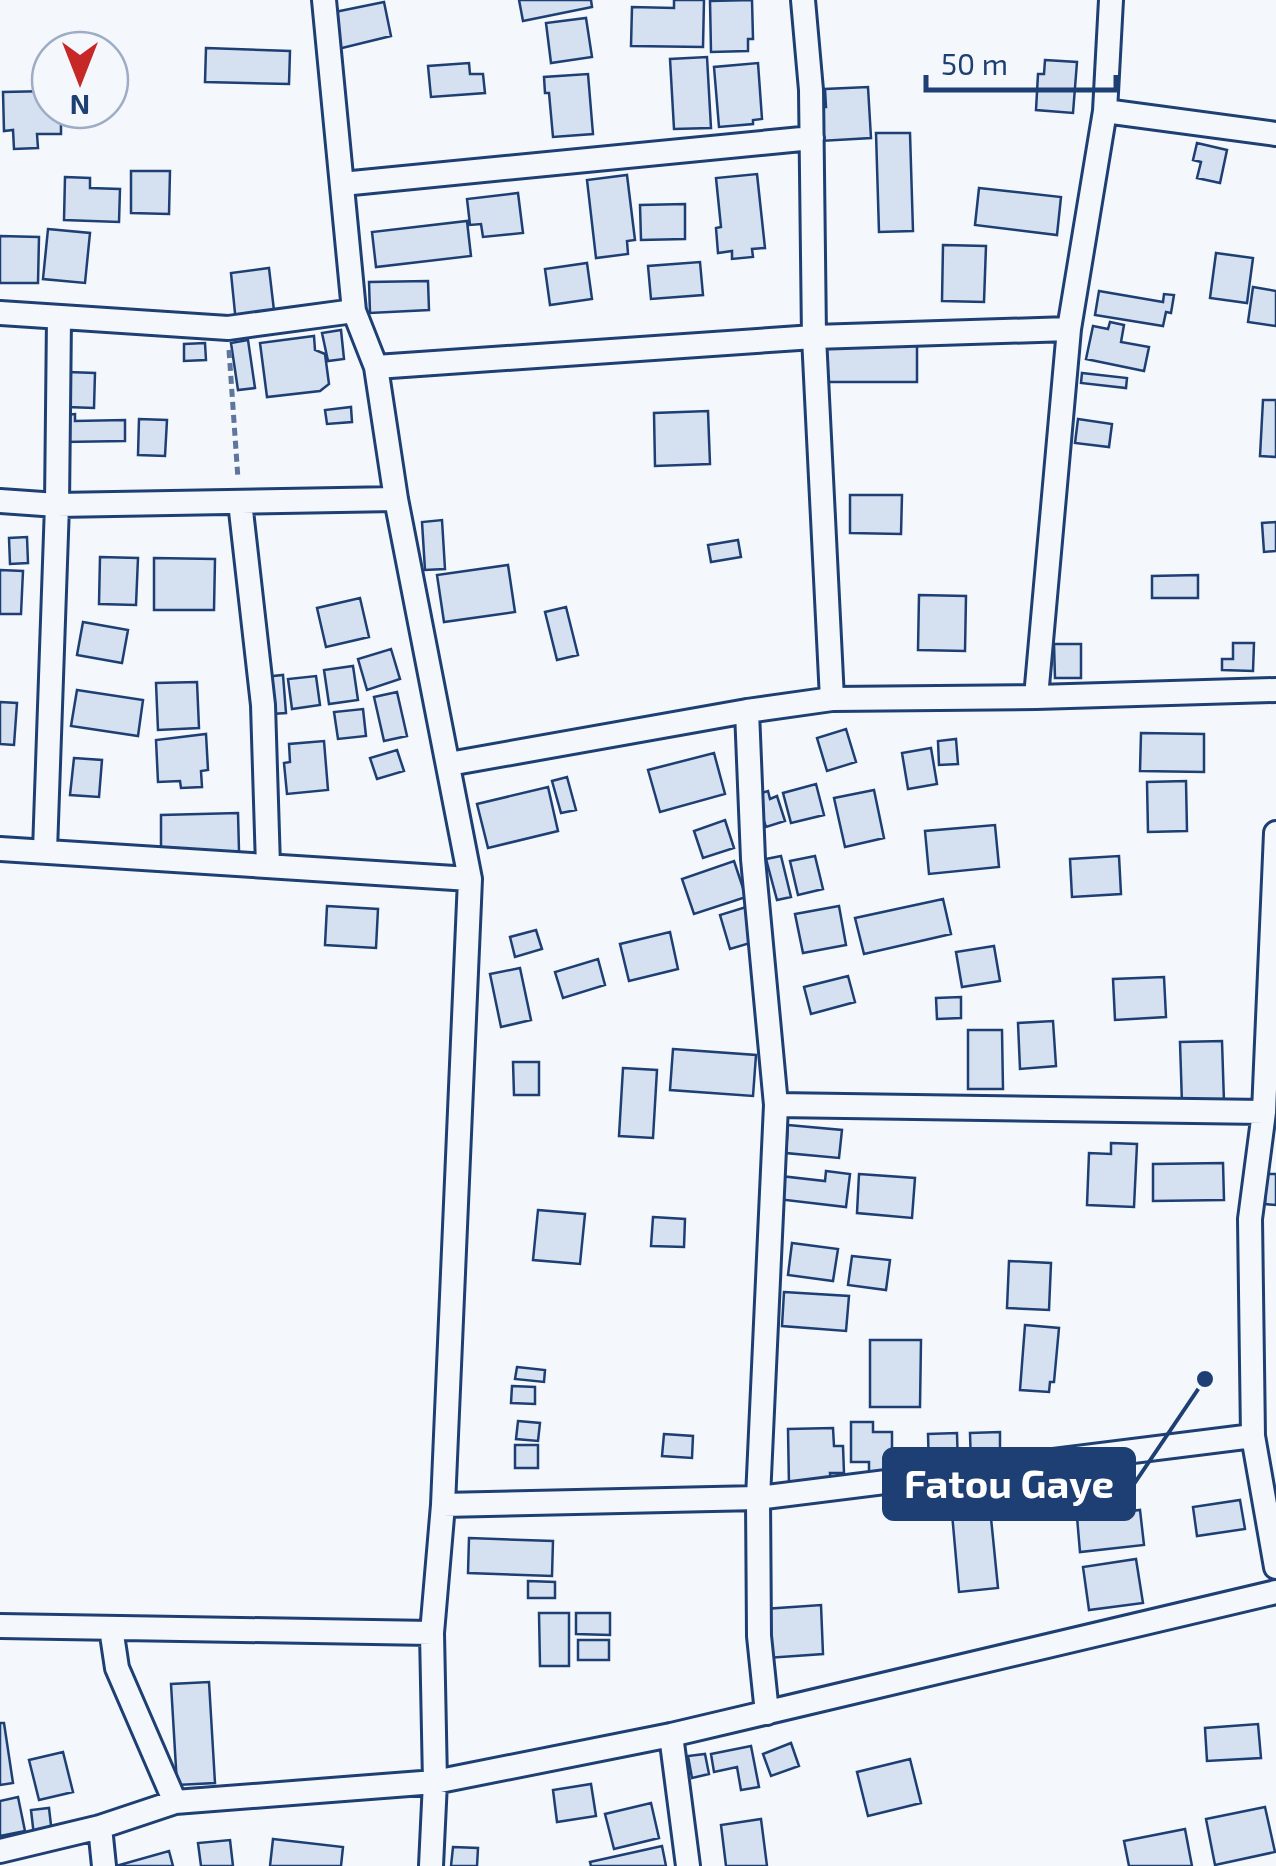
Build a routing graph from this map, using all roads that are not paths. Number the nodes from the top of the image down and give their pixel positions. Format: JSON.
{"nodes":[{"id":1,"x":324,"y":0,"type":"edge"},
{"id":2,"x":803,"y":0,"type":"edge"},
{"id":3,"x":1111,"y":0,"type":"edge"},
{"id":4,"x":1105,"y":111,"type":"junction"},
{"id":5,"x":1276,"y":134,"type":"edge"},
{"id":6,"x":812,"y":138,"type":"junction"},
{"id":7,"x":342,"y":184,"type":"junction"},
{"id":8,"x":354,"y":311,"type":"junction"},
{"id":9,"x":0,"y":313,"type":"edge"},
{"id":10,"x":58,"y":317,"type":"junction"},
{"id":11,"x":1069,"y":329,"type":"junction"},
{"id":12,"x":814,"y":337,"type":"junction"},
{"id":13,"x":376,"y":367,"type":"junction"},
{"id":14,"x":396,"y":499,"type":"junction"},
{"id":15,"x":0,"y":501,"type":"edge"},
{"id":16,"x":240,"y":502,"type":"junction"},
{"id":17,"x":57,"y":506,"type":"junction"},
{"id":18,"x":1276,"y":690,"type":"edge"},
{"id":19,"x":1036,"y":698,"type":"junction"},
{"id":20,"x":832,"y":699,"type":"junction"},
{"id":21,"x":747,"y":711,"type":"junction"},
{"id":22,"x":450,"y":764,"type":"junction"},
{"id":23,"x":1276,"y":832,"type":"edge"},
{"id":24,"x":0,"y":848,"type":"edge"},
{"id":25,"x":46,"y":852,"type":"junction"},
{"id":26,"x":268,"y":866,"type":"junction"},
{"id":27,"x":470,"y":879,"type":"junction"},
{"id":28,"x":1275,"y":896,"type":"edge"},
{"id":29,"x":776,"y":1104,"type":"junction"},
{"id":30,"x":1264,"y":1112,"type":"junction"},
{"id":31,"x":1253,"y":1436,"type":"junction"},
{"id":32,"x":758,"y":1498,"type":"junction"},
{"id":33,"x":443,"y":1504,"type":"junction"},
{"id":34,"x":1276,"y":1567,"type":"edge"},
{"id":35,"x":1276,"y":1592,"type":"edge"},
{"id":36,"x":0,"y":1626,"type":"edge"},
{"id":37,"x":111,"y":1628,"type":"junction"},
{"id":38,"x":432,"y":1633,"type":"junction"},
{"id":39,"x":767,"y":1713,"type":"junction"},
{"id":40,"x":672,"y":1735,"type":"junction"},
{"id":41,"x":436,"y":1782,"type":"junction"},
{"id":42,"x":174,"y":1802,"type":"junction"},
{"id":43,"x":100,"y":1827,"type":"junction"},
{"id":44,"x":0,"y":1851,"type":"edge"},
{"id":45,"x":104,"y":1866,"type":"edge"},
{"id":46,"x":431,"y":1866,"type":"edge"},
{"id":47,"x":688,"y":1866,"type":"edge"}],
"edges":[{"from":1,"to":7,"type":"street"},
{"from":2,"to":6,"type":"street"},
{"from":3,"to":4,"type":"street"},
{"from":4,"to":5,"type":"street"},
{"from":4,"to":11,"type":"street"},
{"from":6,"to":7,"type":"street"},
{"from":6,"to":12,"type":"street"},
{"from":7,"to":8,"type":"street"},
{"from":8,"to":10,"type":"street"},
{"from":8,"to":13,"type":"street"},
{"from":9,"to":10,"type":"street"},
{"from":10,"to":17,"type":"street"},
{"from":11,"to":12,"type":"street"},
{"from":11,"to":19,"type":"street"},
{"from":12,"to":13,"type":"street"},
{"from":12,"to":20,"type":"street"},
{"from":13,"to":14,"type":"street"},
{"from":14,"to":16,"type":"street"},
{"from":14,"to":22,"type":"street"},
{"from":15,"to":17,"type":"street"},
{"from":16,"to":17,"type":"street"},
{"from":16,"to":26,"type":"street"},
{"from":17,"to":25,"type":"street"},
{"from":18,"to":19,"type":"street"},
{"from":19,"to":20,"type":"street"},
{"from":20,"to":21,"type":"street"},
{"from":21,"to":22,"type":"street"},
{"from":21,"to":29,"type":"street"},
{"from":22,"to":27,"type":"street"},
{"from":23,"to":28,"type":"street"},
{"from":24,"to":25,"type":"street"},
{"from":25,"to":26,"type":"street"},
{"from":26,"to":27,"type":"street"},
{"from":27,"to":33,"type":"street"},
{"from":28,"to":30,"type":"street"},
{"from":29,"to":30,"type":"street"},
{"from":29,"to":32,"type":"street"},
{"from":30,"to":31,"type":"street"},
{"from":31,"to":32,"type":"street"},
{"from":31,"to":34,"type":"street"},
{"from":32,"to":33,"type":"street"},
{"from":32,"to":39,"type":"street"},
{"from":33,"to":38,"type":"street"},
{"from":35,"to":39,"type":"street"},
{"from":36,"to":37,"type":"street"},
{"from":37,"to":38,"type":"street"},
{"from":37,"to":42,"type":"street"},
{"from":38,"to":41,"type":"street"},
{"from":39,"to":40,"type":"street"},
{"from":40,"to":41,"type":"street"},
{"from":40,"to":47,"type":"street"},
{"from":41,"to":42,"type":"street"},
{"from":41,"to":46,"type":"street"},
{"from":42,"to":43,"type":"street"},
{"from":43,"to":44,"type":"street"},
{"from":43,"to":45,"type":"street"}]}
